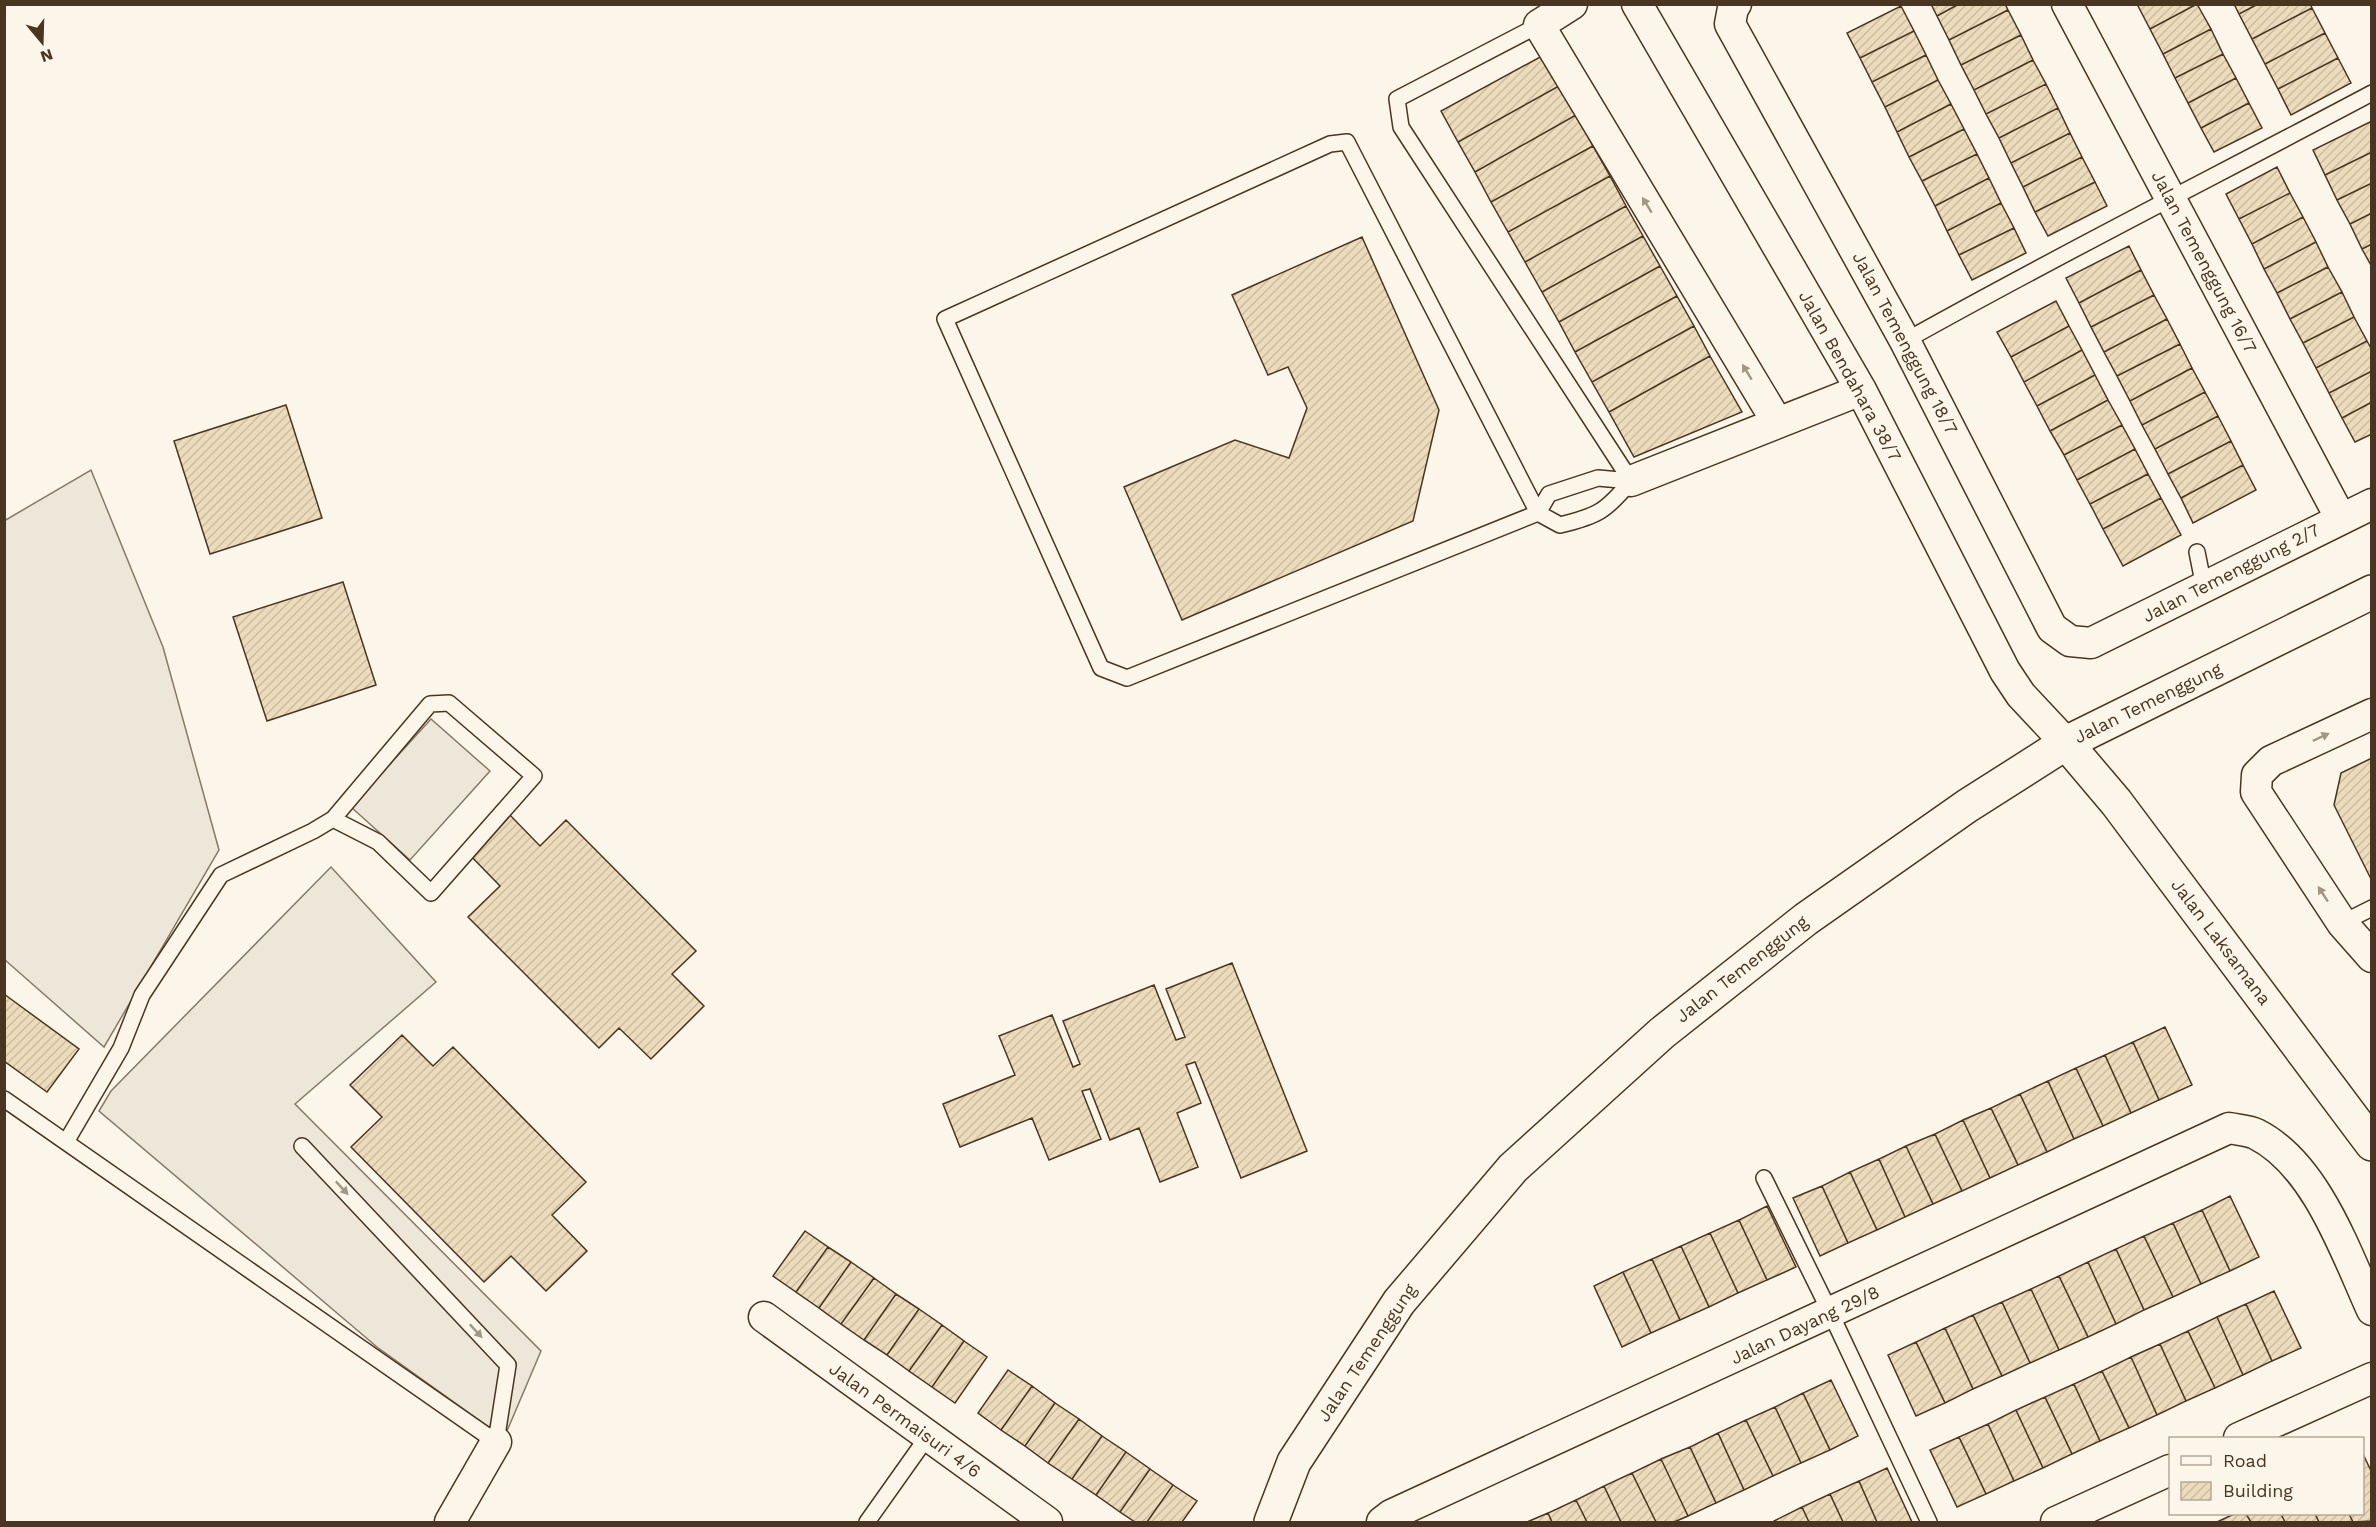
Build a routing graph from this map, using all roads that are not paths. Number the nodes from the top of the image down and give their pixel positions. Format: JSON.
{"nodes":[{"id":1,"x":1572,"y":4,"type":"edge"},
{"id":2,"x":1637,"y":4,"type":"edge"},
{"id":3,"x":2067,"y":4,"type":"edge"},
{"id":4,"x":1733,"y":14,"type":"edge"},
{"id":5,"x":1539,"y":25,"type":"junction"},
{"id":6,"x":2372,"y":93,"type":"edge"},
{"id":7,"x":2171,"y":200,"type":"junction"},
{"id":8,"x":1905,"y":341,"type":"junction"},
{"id":9,"x":1862,"y":390,"type":"junction"},
{"id":10,"x":1777,"y":422,"type":"junction"},
{"id":11,"x":1630,"y":481,"type":"junction"},
{"id":12,"x":2372,"y":504,"type":"edge"},
{"id":13,"x":1538,"y":513,"type":"junction"},
{"id":14,"x":2341,"y":519,"type":"junction"},
{"id":15,"x":2197,"y":552,"type":"dead end"},
{"id":16,"x":2204,"y":587,"type":"junction"},
{"id":17,"x":2372,"y":592,"type":"edge"},
{"id":18,"x":2091,"y":643,"type":"joint"},
{"id":19,"x":2372,"y":714,"type":"edge"},
{"id":20,"x":2066,"y":743,"type":"junction"},
{"id":21,"x":333,"y":819,"type":"junction"},
{"id":22,"x":2372,"y":908,"type":"edge"},
{"id":23,"x":2342,"y":923,"type":"junction"},
{"id":24,"x":2372,"y":957,"type":"edge"},
{"id":25,"x":4,"y":1099,"type":"edge"},
{"id":26,"x":2368,"y":1132,"type":"edge"},
{"id":27,"x":66,"y":1142,"type":"junction"},
{"id":28,"x":302,"y":1146,"type":"dead end"},
{"id":29,"x":1764,"y":1178,"type":"dead end"},
{"id":30,"x":2372,"y":1310,"type":"edge"},
{"id":31,"x":1831,"y":1314,"type":"junction"},
{"id":32,"x":764,"y":1317,"type":"dead end"},
{"id":33,"x":2372,"y":1377,"type":"edge"},
{"id":34,"x":928,"y":1436,"type":"junction"},
{"id":35,"x":2241,"y":1437,"type":"edge"},
{"id":36,"x":496,"y":1442,"type":"junction"},
{"id":37,"x":2169,"y":1470,"type":"edge"},
{"id":38,"x":450,"y":1522,"type":"edge"},
{"id":39,"x":867,"y":1522,"type":"edge"},
{"id":40,"x":1047,"y":1522,"type":"edge"},
{"id":41,"x":1271,"y":1522,"type":"edge"},
{"id":42,"x":1382,"y":1522,"type":"edge"},
{"id":43,"x":1929,"y":1522,"type":"edge"},
{"id":44,"x":2056,"y":1522,"type":"edge"}],
"edges":[{"from":1,"to":5,"type":"street"},
{"from":2,"to":9,"type":"street","name":"Jalan Bendahara 38/7"},
{"from":3,"to":7,"type":"street","name":"Jalan Temenggung 16/7"},
{"from":4,"to":8,"type":"street","name":"Jalan Temenggung 18/7"},
{"from":10,"to":5,"type":"street","one_way":true},
{"from":5,"to":11,"type":"lane"},
{"from":6,"to":7,"type":"lane"},
{"from":7,"to":8,"type":"lane"},
{"from":7,"to":14,"type":"street","name":"Jalan Temenggung 16/7"},
{"from":8,"to":18,"type":"street","name":"Jalan Temenggung 18/7"},
{"from":9,"to":10,"type":"street"},
{"from":9,"to":20,"type":"street","name":"Jalan Bendahara 38/7"},
{"from":10,"to":11,"type":"street"},
{"from":11,"to":13,"type":"lane"},
{"from":11,"to":13,"type":"lane"},
{"from":12,"to":14,"type":"street","name":"Jalan Temenggung 2/7"},
{"from":13,"to":13,"type":"lane"},
{"from":14,"to":16,"type":"street","name":"Jalan Temenggung 2/7"},
{"from":15,"to":16,"type":"lane"},
{"from":16,"to":18,"type":"street","name":"Jalan Temenggung 2/7"},
{"from":17,"to":20,"type":"street","name":"Jalan Temenggung"},
{"from":23,"to":19,"type":"street","one_way":true},
{"from":20,"to":26,"type":"street","name":"Jalan Laksamana"},
{"from":20,"to":41,"type":"street","name":"Jalan Temenggung"},
{"from":21,"to":21,"type":"lane"},
{"from":21,"to":27,"type":"lane"},
{"from":22,"to":23,"type":"lane"},
{"from":23,"to":24,"type":"street"},
{"from":25,"to":27,"type":"lane"},
{"from":27,"to":36,"type":"lane"},
{"from":28,"to":36,"type":"lane","one_way":true},
{"from":29,"to":31,"type":"lane"},
{"from":30,"to":31,"type":"street","name":"Jalan Dayang 29/8"},
{"from":31,"to":42,"type":"street","name":"Jalan Dayang 29/8"},
{"from":31,"to":43,"type":"lane"},
{"from":32,"to":34,"type":"street","name":"Jalan Permaisuri 4/6"},
{"from":33,"to":35,"type":"street"},
{"from":34,"to":39,"type":"lane"},
{"from":34,"to":40,"type":"street","name":"Jalan Permaisuri 4/6"},
{"from":36,"to":38,"type":"street"},
{"from":37,"to":44,"type":"street"}]}
